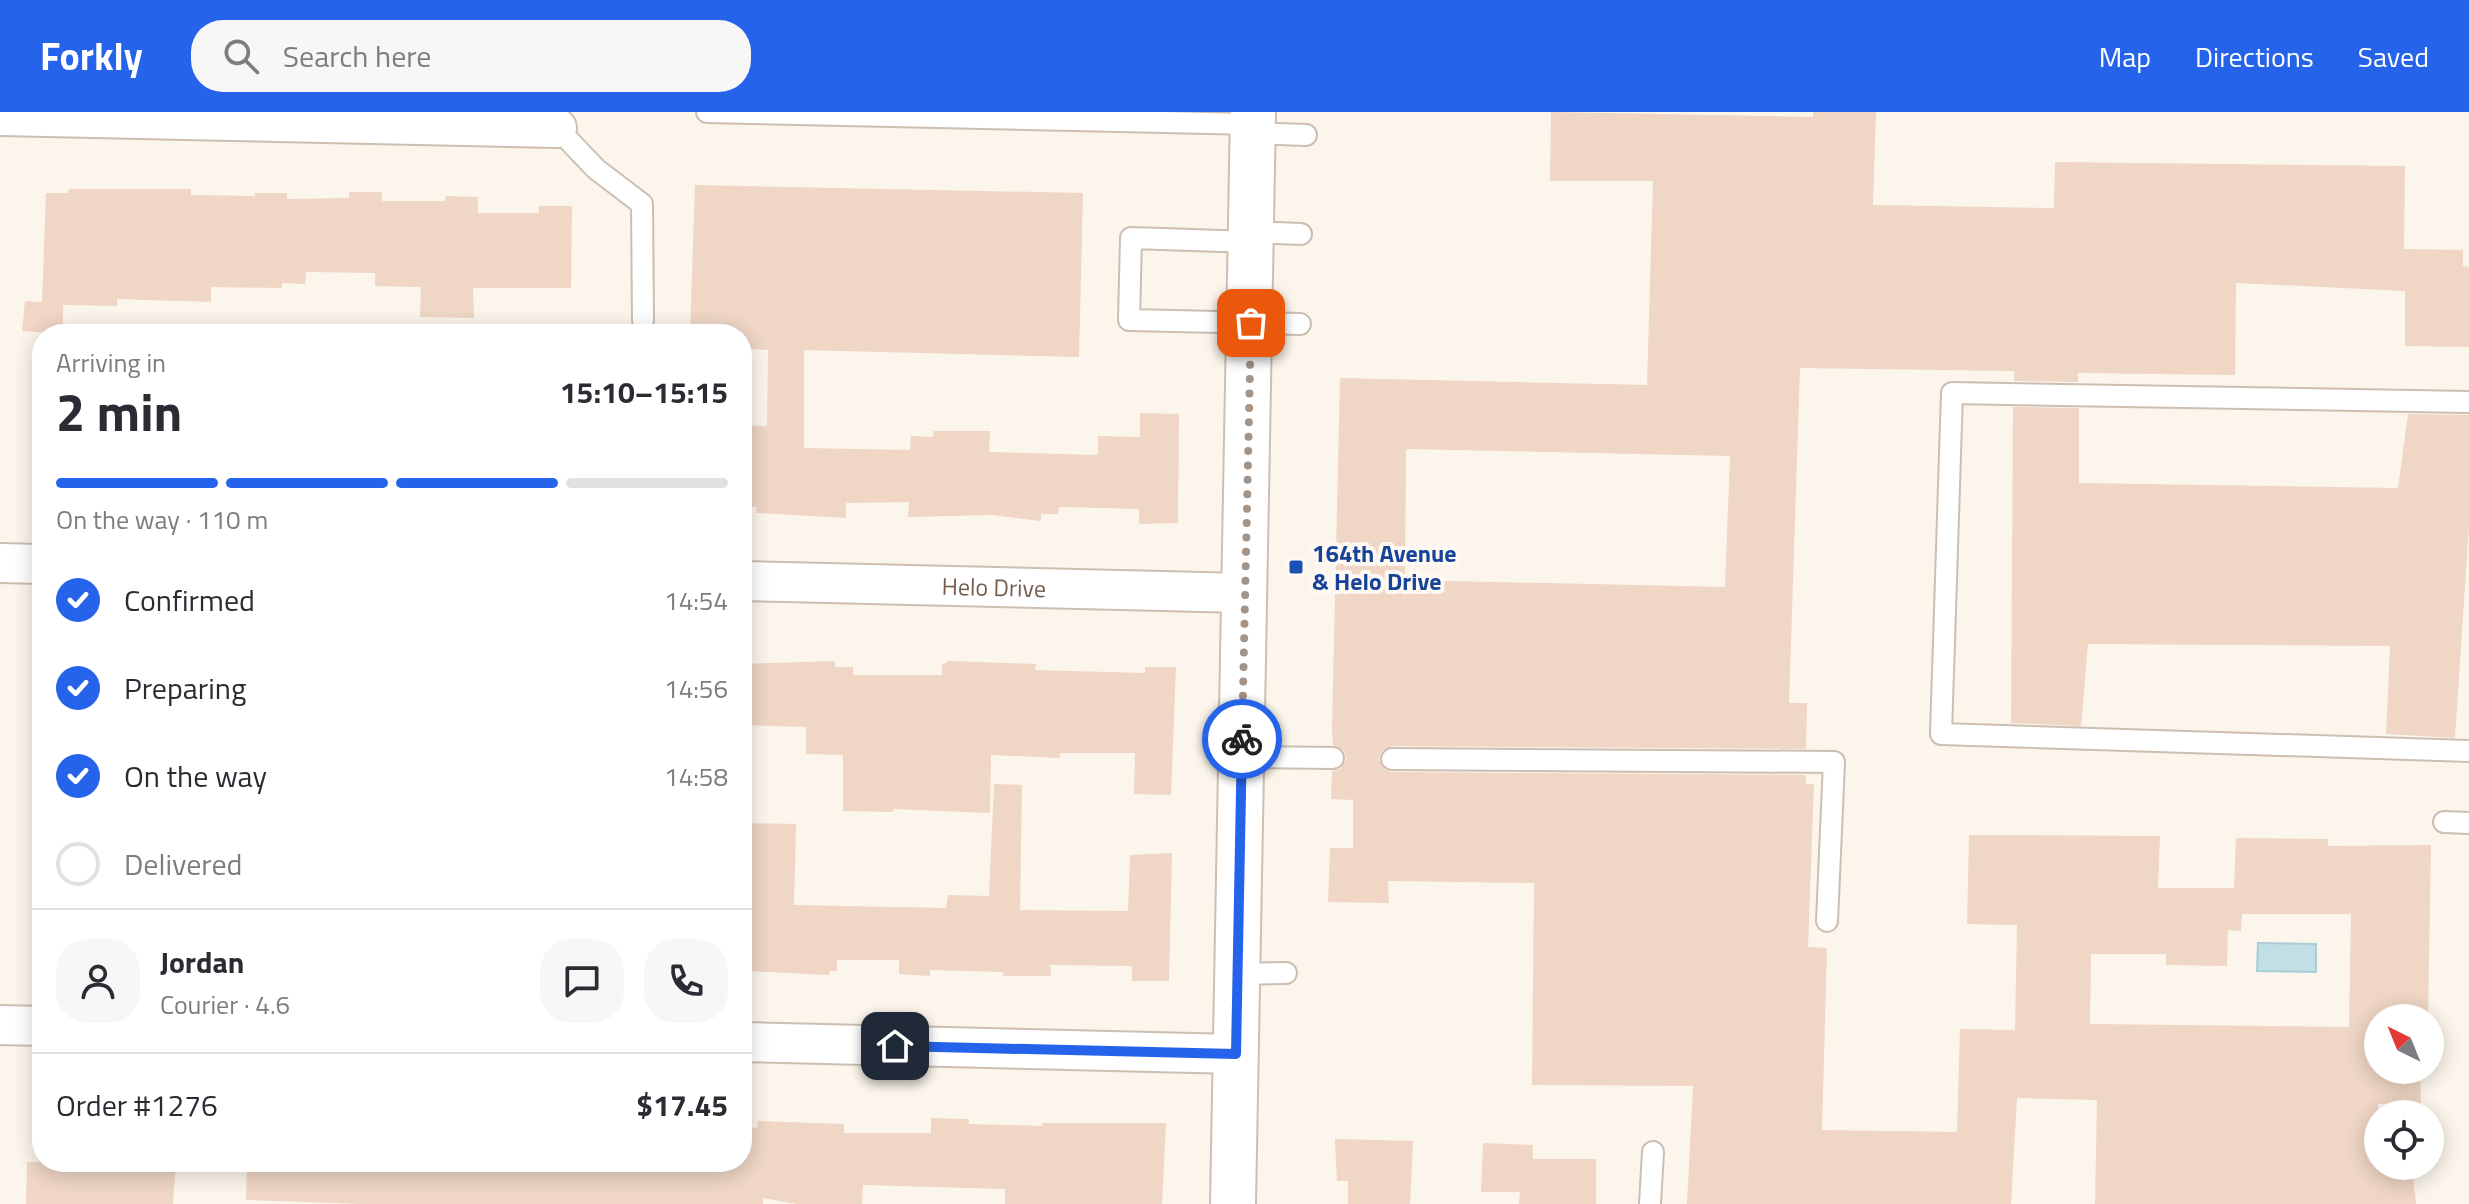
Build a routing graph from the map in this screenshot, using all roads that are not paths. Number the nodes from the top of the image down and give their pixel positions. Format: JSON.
{"nodes":[{"id":1,"x":707,"y":112,"type":"edge"},
{"id":2,"x":0,"y":116,"type":"edge"},
{"id":3,"x":1253,"y":123,"type":"edge"},
{"id":4,"x":557,"y":128,"type":"joint"},
{"id":5,"x":1306,"y":135,"type":"dead end"},
{"id":6,"x":1301,"y":234,"type":"dead end"},
{"id":7,"x":1252,"y":237,"type":"junction"},
{"id":8,"x":643,"y":320,"type":"dead end"},
{"id":9,"x":1251,"y":323,"type":"junction"},
{"id":10,"x":1300,"y":324,"type":"dead end"},
{"id":11,"x":2469,"y":402,"type":"edge"},
{"id":12,"x":0,"y":563,"type":"edge"},
{"id":13,"x":32,"y":564,"type":"edge"},
{"id":14,"x":752,"y":581,"type":"edge"},
{"id":15,"x":1244,"y":593,"type":"junction"},
{"id":16,"x":2469,"y":751,"type":"edge"},
{"id":17,"x":1241,"y":757,"type":"junction"},
{"id":18,"x":1333,"y":758,"type":"dead end"},
{"id":19,"x":1392,"y":759,"type":"dead end"},
{"id":20,"x":2444,"y":822,"type":"dead end"},
{"id":21,"x":2469,"y":823,"type":"edge"},
{"id":22,"x":1827,"y":921,"type":"dead end"},
{"id":23,"x":1286,"y":973,"type":"dead end"},
{"id":24,"x":1237,"y":974,"type":"junction"},
{"id":25,"x":0,"y":1025,"type":"edge"},
{"id":26,"x":32,"y":1026,"type":"edge"},
{"id":27,"x":752,"y":1042,"type":"edge"},
{"id":28,"x":1236,"y":1054,"type":"junction"},
{"id":29,"x":1653,"y":1152,"type":"dead end"},
{"id":30,"x":1233,"y":1204,"type":"edge"},
{"id":31,"x":1650,"y":1204,"type":"edge"}],
"edges":[{"from":1,"to":3,"type":"lane"},
{"from":2,"to":4,"type":"street"},
{"from":3,"to":5,"type":"lane"},
{"from":3,"to":7,"type":"street"},
{"from":4,"to":8,"type":"lane"},
{"from":6,"to":7,"type":"lane"},
{"from":7,"to":9,"type":"street"},
{"from":7,"to":9,"type":"lane"},
{"from":9,"to":10,"type":"lane"},
{"from":9,"to":15,"type":"street"},
{"from":11,"to":16,"type":"lane"},
{"from":12,"to":13,"type":"street"},
{"from":14,"to":15,"type":"street","name":"Helo Drive"},
{"from":15,"to":17,"type":"street"},
{"from":17,"to":18,"type":"lane"},
{"from":17,"to":24,"type":"street"},
{"from":19,"to":22,"type":"lane"},
{"from":20,"to":21,"type":"lane"},
{"from":23,"to":24,"type":"lane"},
{"from":24,"to":28,"type":"street"},
{"from":25,"to":26,"type":"street"},
{"from":27,"to":28,"type":"street"},
{"from":28,"to":30,"type":"street"},
{"from":29,"to":31,"type":"lane"}]}
